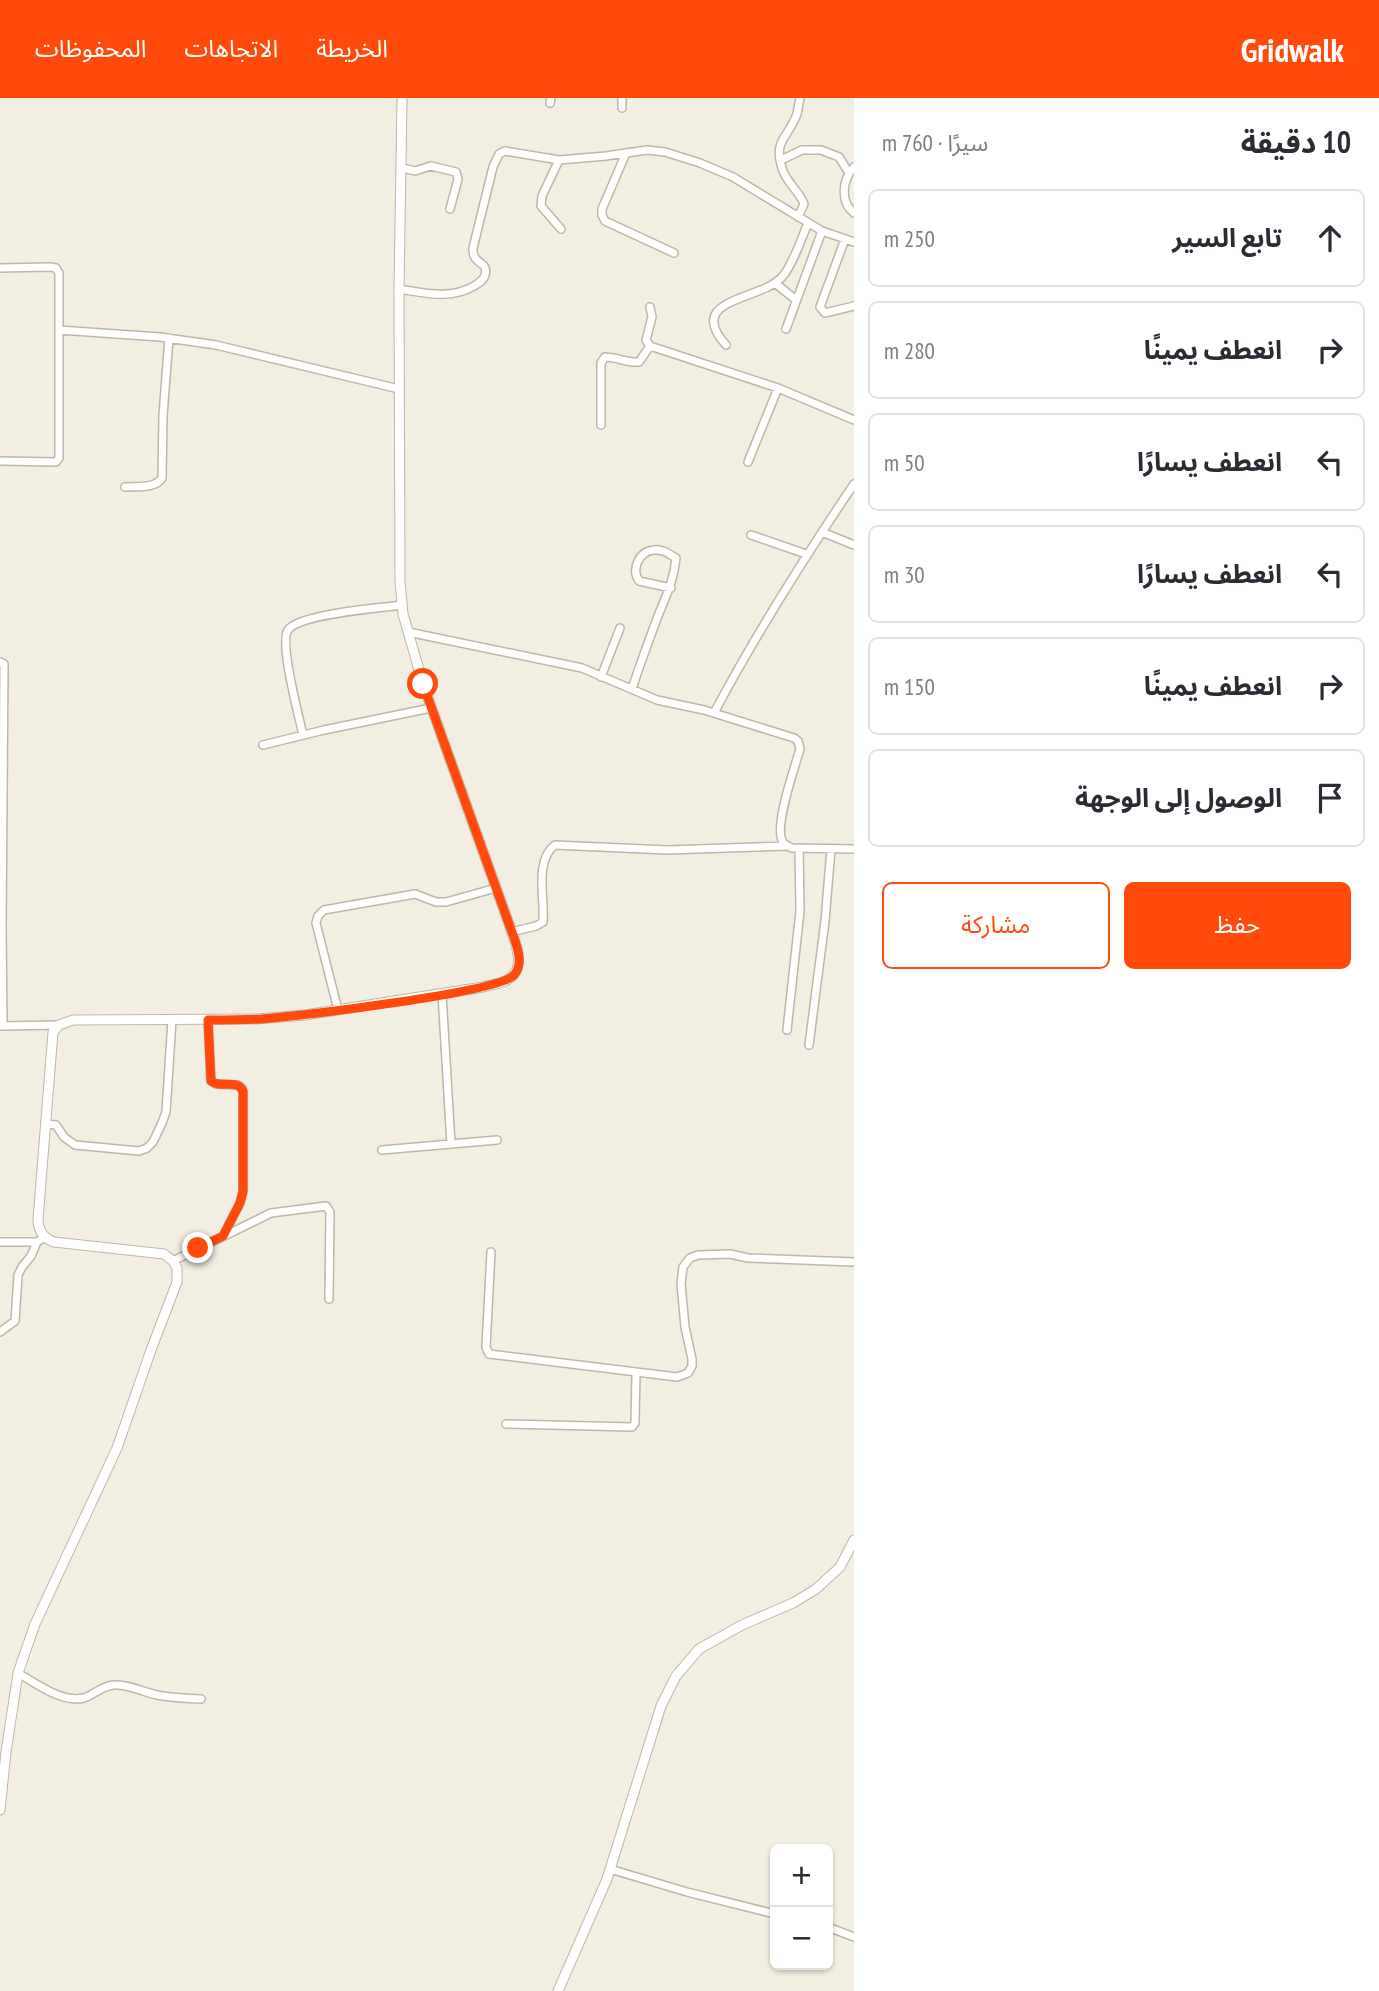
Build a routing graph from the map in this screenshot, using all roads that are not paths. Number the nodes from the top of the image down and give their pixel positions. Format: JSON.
{"nodes":[{"id":1,"x":402,"y":98,"type":"edge"},
{"id":2,"x":622,"y":98,"type":"edge"},
{"id":3,"x":800,"y":98,"type":"edge"},
{"id":4,"x":622,"y":108,"type":"dead end"},
{"id":5,"x":626,"y":153,"type":"junction"},
{"id":6,"x":559,"y":160,"type":"junction"},
{"id":7,"x":781,"y":160,"type":"junction"},
{"id":8,"x":402,"y":168,"type":"junction"},
{"id":9,"x":851,"y":170,"type":"edge"},
{"id":10,"x":450,"y":209,"type":"dead end"},
{"id":11,"x":854,"y":213,"type":"edge"},
{"id":12,"x":798,"y":217,"type":"junction"},
{"id":13,"x":808,"y":223,"type":"junction"},
{"id":14,"x":561,"y":229,"type":"dead end"},
{"id":15,"x":822,"y":231,"type":"junction"},
{"id":16,"x":845,"y":239,"type":"junction"},
{"id":17,"x":854,"y":242,"type":"edge"},
{"id":18,"x":674,"y":253,"type":"dead end"},
{"id":19,"x":0,"y":268,"type":"edge"},
{"id":20,"x":775,"y":283,"type":"junction"},
{"id":21,"x":399,"y":289,"type":"junction"},
{"id":22,"x":796,"y":300,"type":"junction"},
{"id":23,"x":854,"y":306,"type":"edge"},
{"id":24,"x":650,"y":307,"type":"dead end"},
{"id":25,"x":786,"y":329,"type":"dead end"},
{"id":26,"x":59,"y":330,"type":"junction"},
{"id":27,"x":169,"y":338,"type":"junction"},
{"id":28,"x":726,"y":345,"type":"dead end"},
{"id":29,"x":650,"y":346,"type":"junction"},
{"id":30,"x":778,"y":388,"type":"junction"},
{"id":31,"x":399,"y":389,"type":"junction"},
{"id":32,"x":854,"y":420,"type":"edge"},
{"id":33,"x":601,"y":425,"type":"dead end"},
{"id":34,"x":0,"y":461,"type":"edge"},
{"id":35,"x":748,"y":462,"type":"dead end"},
{"id":36,"x":854,"y":484,"type":"edge"},
{"id":37,"x":125,"y":487,"type":"dead end"},
{"id":38,"x":822,"y":531,"type":"junction"},
{"id":39,"x":751,"y":535,"type":"dead end"},
{"id":40,"x":854,"y":545,"type":"edge"},
{"id":41,"x":806,"y":554,"type":"junction"},
{"id":42,"x":671,"y":588,"type":"junction"},
{"id":43,"x":402,"y":605,"type":"junction"},
{"id":44,"x":620,"y":628,"type":"dead end"},
{"id":45,"x":408,"y":632,"type":"junction"},
{"id":46,"x":0,"y":662,"type":"edge"},
{"id":47,"x":601,"y":677,"type":"junction"},
{"id":48,"x":632,"y":689,"type":"junction"},
{"id":49,"x":431,"y":708,"type":"junction"},
{"id":50,"x":714,"y":713,"type":"junction"},
{"id":51,"x":303,"y":734,"type":"junction"},
{"id":52,"x":262,"y":745,"type":"dead end"},
{"id":53,"x":1,"y":796,"type":"edge"},
{"id":54,"x":788,"y":846,"type":"junction"},
{"id":55,"x":799,"y":848,"type":"junction"},
{"id":56,"x":831,"y":849,"type":"junction"},
{"id":57,"x":854,"y":849,"type":"edge"},
{"id":58,"x":496,"y":888,"type":"junction"},
{"id":59,"x":512,"y":932,"type":"junction"},
{"id":60,"x":442,"y":994,"type":"junction"},
{"id":61,"x":338,"y":1010,"type":"junction"},
{"id":62,"x":172,"y":1020,"type":"junction"},
{"id":63,"x":208,"y":1020,"type":"junction"},
{"id":64,"x":2,"y":1025,"type":"edge"},
{"id":65,"x":59,"y":1025,"type":"junction"},
{"id":66,"x":787,"y":1030,"type":"dead end"},
{"id":67,"x":808,"y":1045,"type":"dead end"},
{"id":68,"x":46,"y":1124,"type":"junction"},
{"id":69,"x":498,"y":1140,"type":"dead end"},
{"id":70,"x":452,"y":1144,"type":"junction"},
{"id":71,"x":382,"y":1150,"type":"dead end"},
{"id":72,"x":223,"y":1236,"type":"junction"},
{"id":73,"x":41,"y":1240,"type":"junction"},
{"id":74,"x":0,"y":1242,"type":"edge"},
{"id":75,"x":491,"y":1252,"type":"dead end"},
{"id":76,"x":854,"y":1259,"type":"edge"},
{"id":77,"x":173,"y":1261,"type":"junction"},
{"id":78,"x":328,"y":1298,"type":"dead end"},
{"id":79,"x":0,"y":1332,"type":"edge"},
{"id":80,"x":636,"y":1373,"type":"junction"},
{"id":81,"x":506,"y":1424,"type":"dead end"},
{"id":82,"x":854,"y":1541,"type":"edge"},
{"id":83,"x":18,"y":1673,"type":"junction"},
{"id":84,"x":201,"y":1699,"type":"dead end"},
{"id":85,"x":0,"y":1810,"type":"edge"},
{"id":86,"x":610,"y":1869,"type":"junction"},
{"id":87,"x":770,"y":1913,"type":"edge"},
{"id":88,"x":833,"y":1929,"type":"edge"},
{"id":89,"x":854,"y":1937,"type":"edge"},
{"id":90,"x":558,"y":1991,"type":"edge"}],
"edges":[{"from":1,"to":8,"type":"street"},
{"from":2,"to":4,"type":"street"},
{"from":3,"to":7,"type":"street"},
{"from":5,"to":6,"type":"street"},
{"from":5,"to":12,"type":"street"},
{"from":5,"to":18,"type":"street"},
{"from":6,"to":14,"type":"street"},
{"from":6,"to":21,"type":"street"},
{"from":7,"to":9,"type":"street"},
{"from":7,"to":12,"type":"street"},
{"from":8,"to":10,"type":"street"},
{"from":8,"to":21,"type":"street"},
{"from":9,"to":11,"type":"street"},
{"from":12,"to":13,"type":"street"},
{"from":13,"to":15,"type":"street"},
{"from":13,"to":20,"type":"street"},
{"from":15,"to":16,"type":"street"},
{"from":15,"to":22,"type":"street"},
{"from":16,"to":17,"type":"street"},
{"from":16,"to":23,"type":"street"},
{"from":19,"to":26,"type":"street"},
{"from":20,"to":22,"type":"street"},
{"from":20,"to":28,"type":"street"},
{"from":21,"to":31,"type":"street"},
{"from":22,"to":25,"type":"street"},
{"from":24,"to":29,"type":"street"},
{"from":26,"to":27,"type":"street"},
{"from":26,"to":34,"type":"street"},
{"from":27,"to":31,"type":"street"},
{"from":27,"to":37,"type":"street"},
{"from":29,"to":30,"type":"street"},
{"from":29,"to":33,"type":"street"},
{"from":30,"to":32,"type":"street"},
{"from":30,"to":35,"type":"street"},
{"from":31,"to":43,"type":"street"},
{"from":36,"to":38,"type":"street"},
{"from":38,"to":40,"type":"street"},
{"from":38,"to":41,"type":"street"},
{"from":39,"to":41,"type":"street"},
{"from":41,"to":50,"type":"street"},
{"from":42,"to":42,"type":"street"},
{"from":42,"to":48,"type":"street"},
{"from":43,"to":45,"type":"street"},
{"from":43,"to":51,"type":"street"},
{"from":44,"to":47,"type":"street"},
{"from":45,"to":47,"type":"street"},
{"from":45,"to":49,"type":"street"},
{"from":46,"to":53,"type":"street"},
{"from":47,"to":48,"type":"street"},
{"from":48,"to":50,"type":"street"},
{"from":49,"to":51,"type":"street"},
{"from":49,"to":58,"type":"street"},
{"from":50,"to":54,"type":"street"},
{"from":51,"to":52,"type":"street"},
{"from":53,"to":64,"type":"street"},
{"from":54,"to":55,"type":"street"},
{"from":54,"to":59,"type":"street"},
{"from":55,"to":56,"type":"street"},
{"from":55,"to":66,"type":"street"},
{"from":56,"to":57,"type":"street"},
{"from":56,"to":67,"type":"street"},
{"from":58,"to":59,"type":"street"},
{"from":58,"to":61,"type":"street"},
{"from":59,"to":60,"type":"street"},
{"from":60,"to":61,"type":"street"},
{"from":60,"to":70,"type":"street"},
{"from":61,"to":63,"type":"street"},
{"from":62,"to":63,"type":"street"},
{"from":62,"to":65,"type":"street"},
{"from":62,"to":68,"type":"street"},
{"from":63,"to":72,"type":"street"},
{"from":64,"to":65,"type":"street"},
{"from":65,"to":68,"type":"street"},
{"from":68,"to":73,"type":"street"},
{"from":69,"to":70,"type":"street"},
{"from":70,"to":71,"type":"street"},
{"from":72,"to":77,"type":"street"},
{"from":72,"to":78,"type":"street"},
{"from":73,"to":74,"type":"street"},
{"from":73,"to":77,"type":"street"},
{"from":73,"to":79,"type":"street"},
{"from":75,"to":80,"type":"street"},
{"from":76,"to":80,"type":"street"},
{"from":77,"to":83,"type":"street"},
{"from":80,"to":81,"type":"street"},
{"from":82,"to":86,"type":"street"},
{"from":83,"to":84,"type":"street"},
{"from":83,"to":85,"type":"street"},
{"from":86,"to":87,"type":"street"},
{"from":86,"to":90,"type":"street"},
{"from":88,"to":89,"type":"street"}]}
